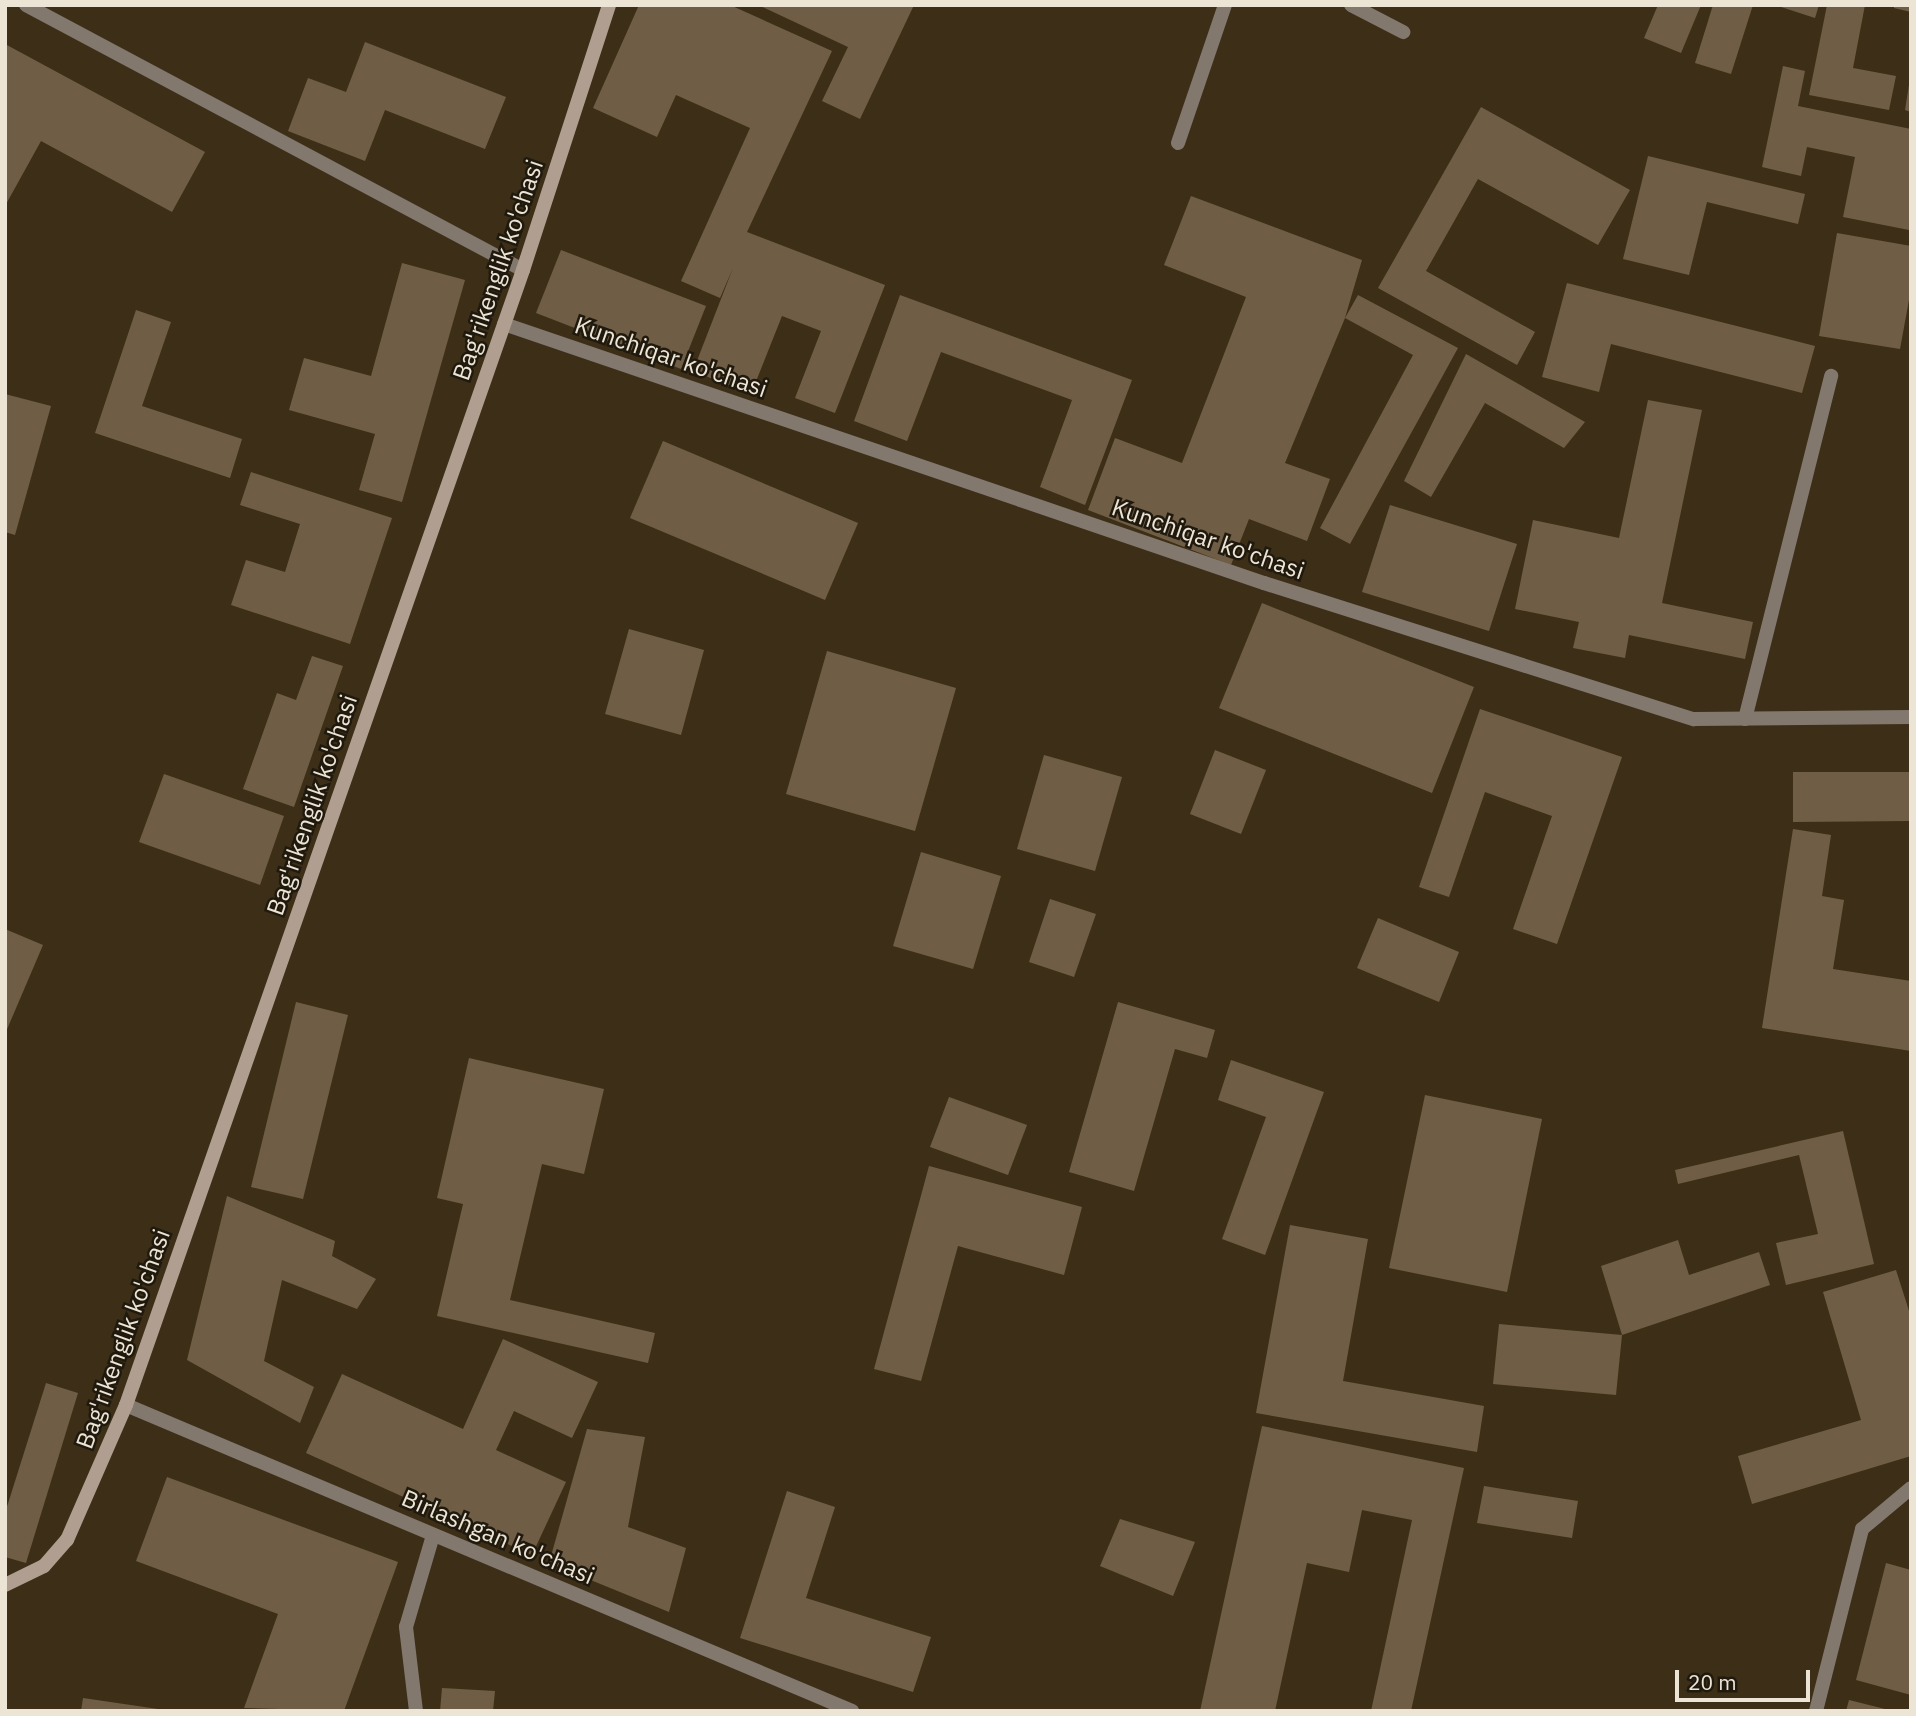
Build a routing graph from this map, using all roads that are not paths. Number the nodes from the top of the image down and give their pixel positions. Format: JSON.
{"nodes":[{"id":1,"x":26,"y":5,"type":"edge"},
{"id":2,"x":609,"y":5,"type":"edge"},
{"id":3,"x":1225,"y":5,"type":"edge"},
{"id":4,"x":1351,"y":5,"type":"edge"},
{"id":5,"x":1403,"y":32,"type":"dead end"},
{"id":6,"x":1178,"y":143,"type":"dead end"},
{"id":7,"x":523,"y":270,"type":"junction"},
{"id":8,"x":504,"y":324,"type":"junction"},
{"id":9,"x":1831,"y":376,"type":"dead end"},
{"id":10,"x":1911,"y":718,"type":"edge"},
{"id":11,"x":1745,"y":719,"type":"junction"},
{"id":12,"x":127,"y":1405,"type":"junction"},
{"id":13,"x":1911,"y":1488,"type":"edge"},
{"id":14,"x":433,"y":1535,"type":"junction"},
{"id":15,"x":5,"y":1585,"type":"edge"},
{"id":16,"x":416,"y":1711,"type":"edge"},
{"id":17,"x":852,"y":1711,"type":"edge"},
{"id":18,"x":1816,"y":1711,"type":"edge"}],
"edges":[{"from":1,"to":7,"type":"street"},
{"from":2,"to":7,"type":"main road","name":"Bag'rikenglik ko'chasi"},
{"from":3,"to":6,"type":"street"},
{"from":4,"to":5,"type":"street"},
{"from":7,"to":8,"type":"main road","name":"Bag'rikenglik ko'chasi"},
{"from":8,"to":11,"type":"street","name":"Kunchiqar ko'chasi"},
{"from":8,"to":12,"type":"main road","name":"Bag'rikenglik ko'chasi"},
{"from":9,"to":11,"type":"street"},
{"from":10,"to":11,"type":"street","name":"Kunchiqar ko'chasi"},
{"from":12,"to":14,"type":"street","name":"Birlashgan ko'chasi"},
{"from":12,"to":15,"type":"main road","name":"Bag'rikenglik ko'chasi"},
{"from":13,"to":18,"type":"street"},
{"from":14,"to":16,"type":"street"},
{"from":14,"to":17,"type":"street","name":"Birlashgan ko'chasi"}]}
